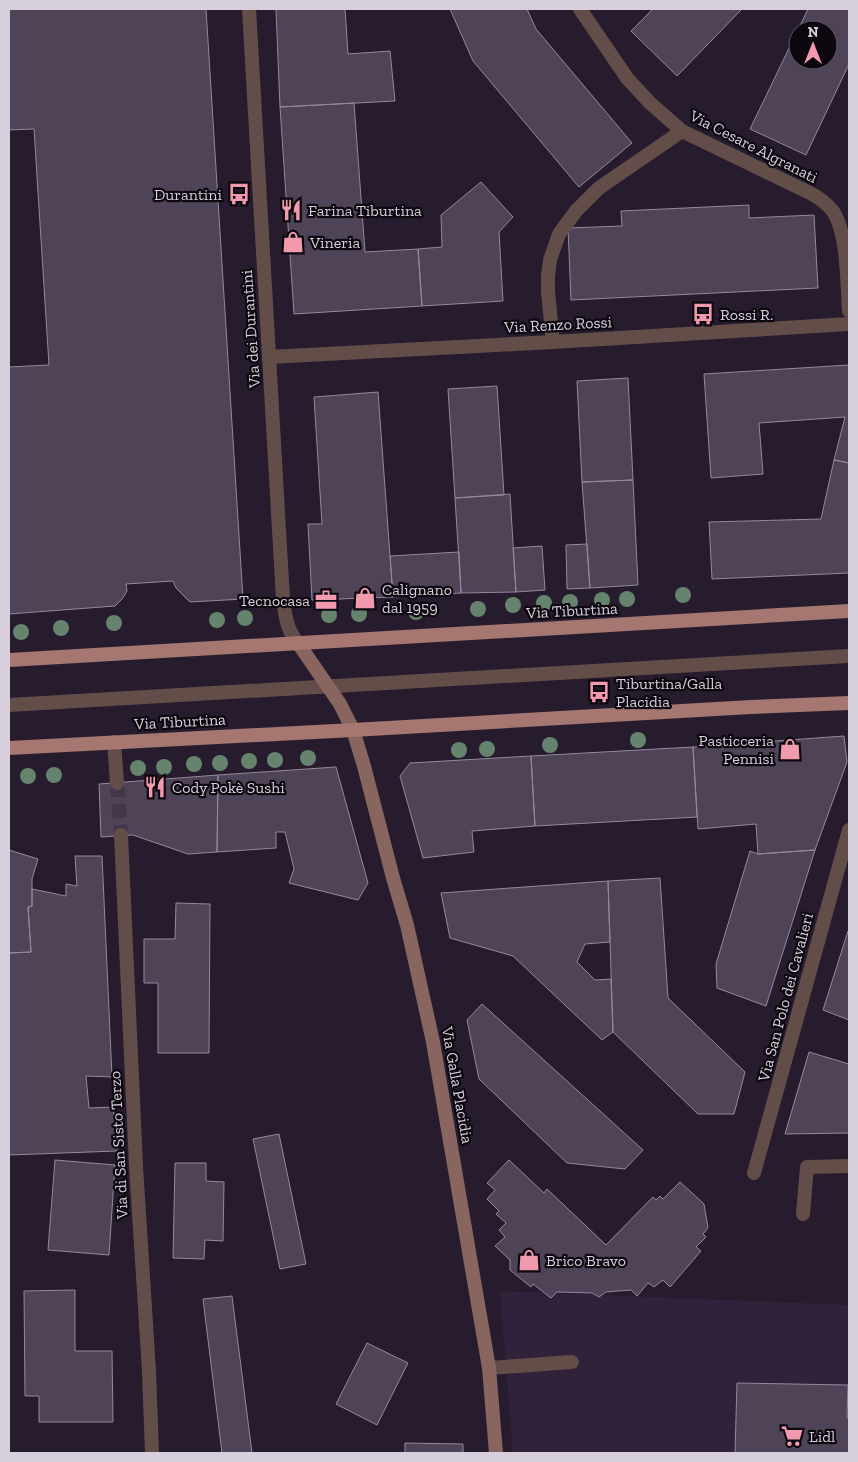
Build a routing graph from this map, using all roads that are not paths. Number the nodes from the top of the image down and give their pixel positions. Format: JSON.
{"nodes":[{"id":1,"x":249,"y":9,"type":"edge"},
{"id":2,"x":580,"y":9,"type":"edge"},
{"id":3,"x":682,"y":132,"type":"junction"},
{"id":4,"x":849,"y":310,"type":"edge"},
{"id":5,"x":849,"y":324,"type":"edge"},
{"id":6,"x":553,"y":342,"type":"junction"},
{"id":7,"x":269,"y":357,"type":"junction"},
{"id":8,"x":849,"y":611,"type":"edge"},
{"id":9,"x":298,"y":643,"type":"junction"},
{"id":10,"x":849,"y":656,"type":"edge"},
{"id":11,"x":9,"y":660,"type":"edge"},
{"id":12,"x":329,"y":687,"type":"junction"},
{"id":13,"x":849,"y":703,"type":"edge"},
{"id":14,"x":9,"y":705,"type":"edge"},
{"id":15,"x":353,"y":730,"type":"junction"},
{"id":16,"x":114,"y":742,"type":"junction"},
{"id":17,"x":9,"y":748,"type":"edge"},
{"id":18,"x":117,"y":784,"type":"tunnel mouth"},
{"id":19,"x":849,"y":830,"type":"edge"},
{"id":20,"x":121,"y":836,"type":"tunnel mouth"},
{"id":21,"x":849,"y":1166,"type":"edge"},
{"id":22,"x":754,"y":1173,"type":"dead end"},
{"id":23,"x":803,"y":1214,"type":"dead end"},
{"id":24,"x":572,"y":1362,"type":"dead end"},
{"id":25,"x":490,"y":1368,"type":"junction"},
{"id":26,"x":152,"y":1453,"type":"edge"},
{"id":27,"x":496,"y":1453,"type":"edge"}],
"edges":[{"from":1,"to":7,"type":"street","name":"Via dei Durantini"},
{"from":2,"to":3,"type":"street","name":"Via Cesare Algranati"},
{"from":3,"to":4,"type":"street","name":"Via Cesare Algranati"},
{"from":3,"to":6,"type":"street"},
{"from":5,"to":6,"type":"street","name":"Via Renzo Rossi"},
{"from":6,"to":7,"type":"street","name":"Via Renzo Rossi"},
{"from":7,"to":9,"type":"street","name":"Via dei Durantini"},
{"from":8,"to":9,"type":"main road","name":"Via Tiburtina"},
{"from":9,"to":11,"type":"main road","name":"Via Tiburtina"},
{"from":9,"to":12,"type":"main road"},
{"from":10,"to":12,"type":"street","name":"Via Tiburtina"},
{"from":12,"to":14,"type":"street","name":"Via Tiburtina"},
{"from":12,"to":15,"type":"main road"},
{"from":13,"to":15,"type":"main road","name":"Via Tiburtina"},
{"from":15,"to":16,"type":"main road","name":"Via Tiburtina"},
{"from":15,"to":25,"type":"main road","name":"Via Galla Placidia"},
{"from":16,"to":17,"type":"main road","name":"Via Tiburtina"},
{"from":16,"to":18,"type":"street"},
{"from":19,"to":22,"type":"street","name":"Via San Polo dei Cavalieri"},
{"from":20,"to":26,"type":"street","name":"Via di San Sisto Terzo"},
{"from":21,"to":23,"type":"street"},
{"from":24,"to":25,"type":"street"},
{"from":25,"to":27,"type":"main road","name":"Via Galla Placidia"}]}
